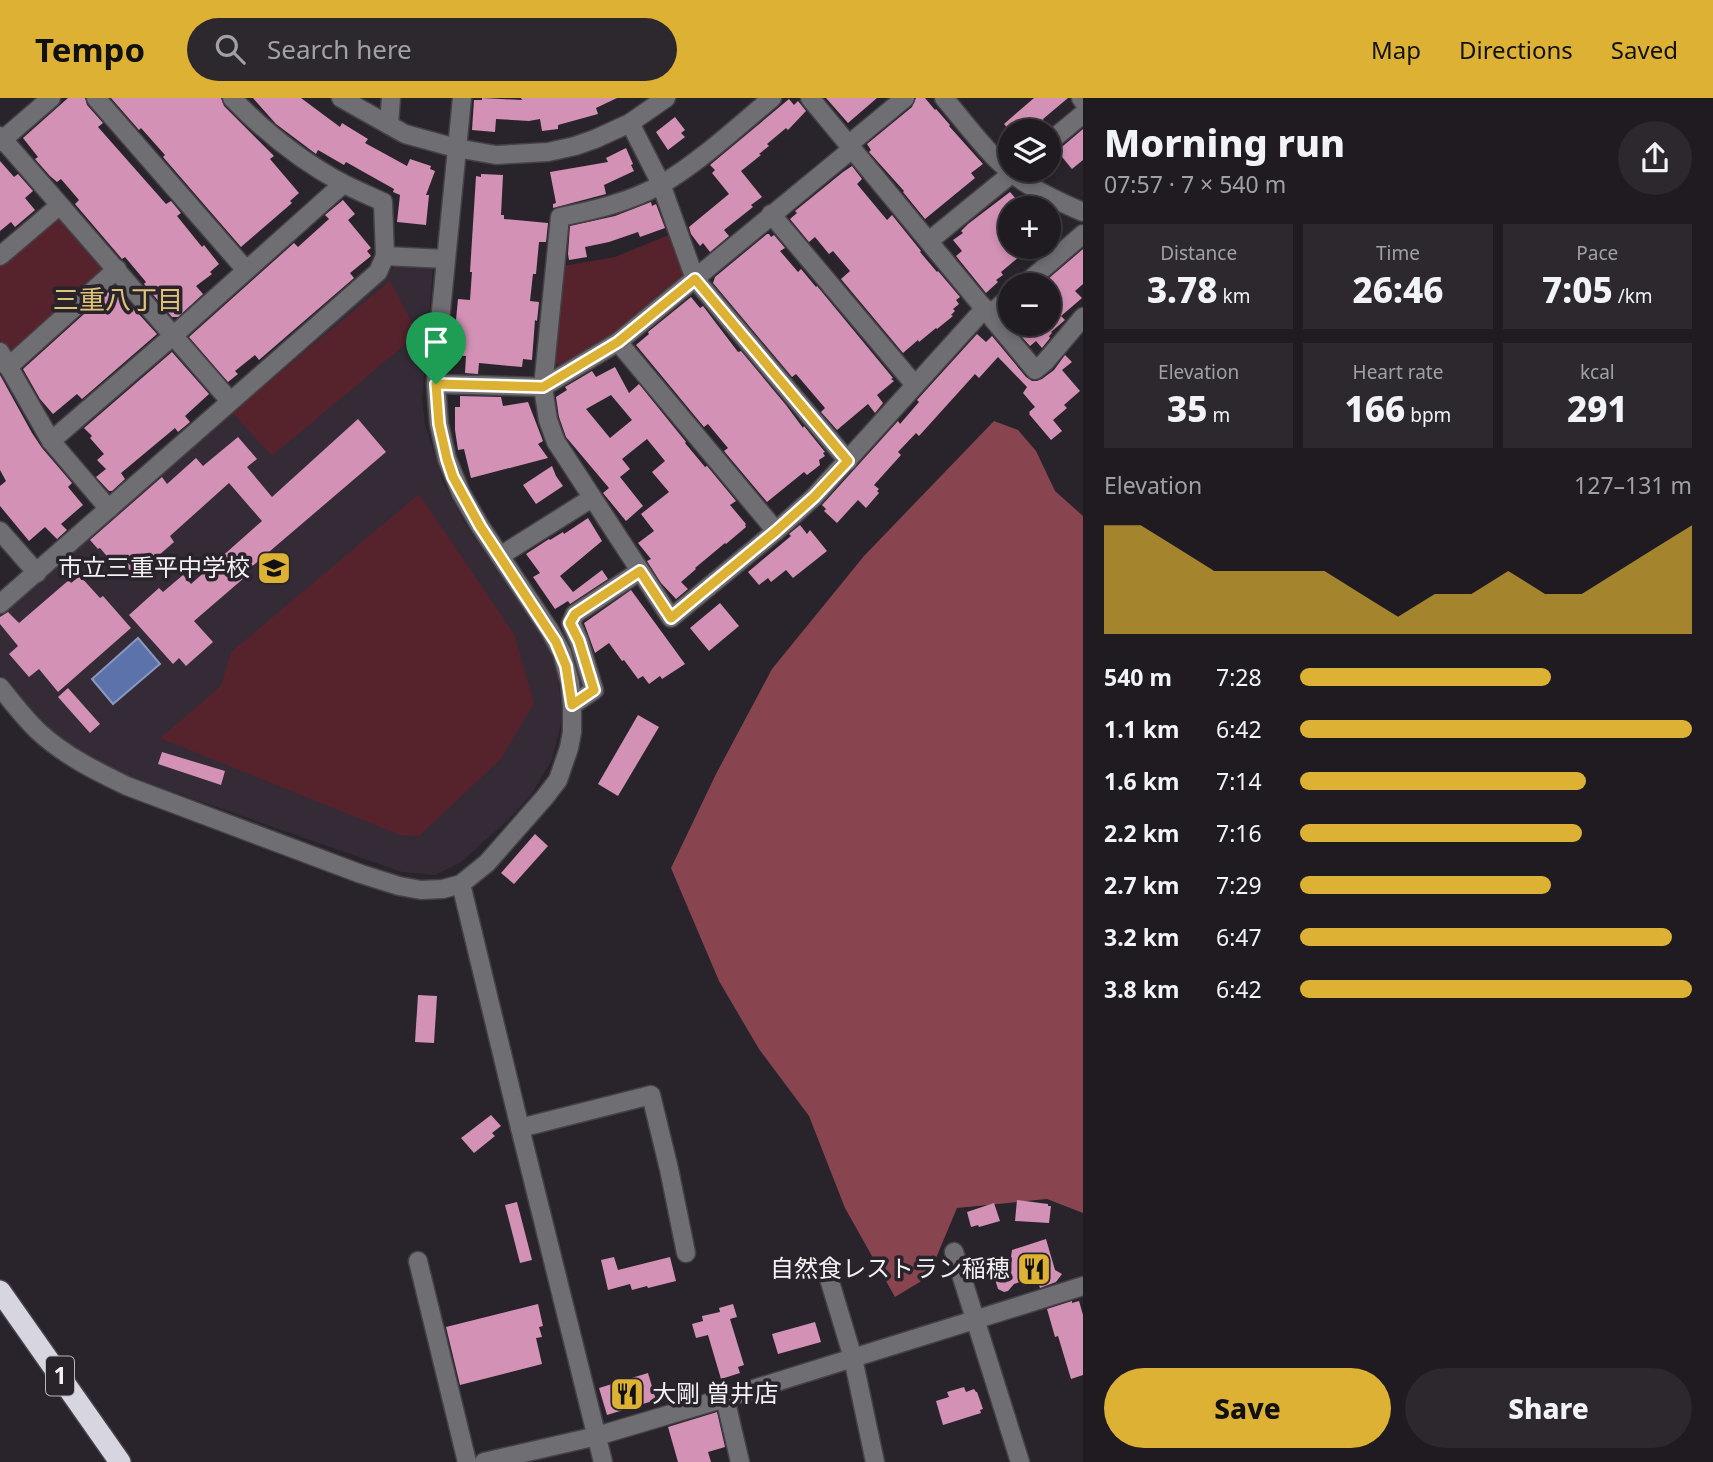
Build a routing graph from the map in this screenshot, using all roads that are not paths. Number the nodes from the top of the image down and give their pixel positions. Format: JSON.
{"nodes":[{"id":1,"x":51,"y":98,"type":"edge"},
{"id":2,"x":96,"y":98,"type":"edge"},
{"id":3,"x":232,"y":98,"type":"edge"},
{"id":4,"x":341,"y":98,"type":"edge"},
{"id":5,"x":391,"y":98,"type":"edge"},
{"id":6,"x":461,"y":98,"type":"edge"},
{"id":7,"x":666,"y":98,"type":"edge"},
{"id":8,"x":772,"y":98,"type":"edge"},
{"id":9,"x":810,"y":98,"type":"edge"},
{"id":10,"x":905,"y":98,"type":"edge"},
{"id":11,"x":944,"y":98,"type":"edge"},
{"id":12,"x":1083,"y":114,"type":"edge"},
{"id":13,"x":630,"y":123,"type":"junction"},
{"id":14,"x":389,"y":125,"type":"junction"},
{"id":15,"x":1061,"y":132,"type":"edge"},
{"id":16,"x":1,"y":139,"type":"edge"},
{"id":17,"x":850,"y":147,"type":"junction"},
{"id":18,"x":456,"y":148,"type":"junction"},
{"id":19,"x":998,"y":159,"type":"edge"},
{"id":20,"x":1001,"y":182,"type":"edge"},
{"id":21,"x":1028,"y":182,"type":"edge"},
{"id":22,"x":343,"y":184,"type":"junction"},
{"id":23,"x":661,"y":184,"type":"junction"},
{"id":24,"x":60,"y":205,"type":"junction"},
{"id":25,"x":1083,"y":212,"type":"edge"},
{"id":26,"x":771,"y":214,"type":"junction"},
{"id":27,"x":1083,"y":234,"type":"edge"},
{"id":28,"x":929,"y":242,"type":"junction"},
{"id":29,"x":0,"y":256,"type":"edge"},
{"id":30,"x":385,"y":257,"type":"junction"},
{"id":31,"x":445,"y":259,"type":"junction"},
{"id":32,"x":117,"y":269,"type":"junction"},
{"id":33,"x":246,"y":270,"type":"junction"},
{"id":34,"x":1038,"y":273,"type":"edge"},
{"id":35,"x":695,"y":279,"type":"junction"},
{"id":36,"x":998,"y":304,"type":"edge"},
{"id":37,"x":987,"y":311,"type":"junction"},
{"id":38,"x":1083,"y":317,"type":"edge"},
{"id":39,"x":174,"y":335,"type":"junction"},
{"id":40,"x":618,"y":342,"type":"junction"},
{"id":41,"x":4,"y":359,"type":"edge"},
{"id":42,"x":436,"y":384,"type":"junction"},
{"id":43,"x":915,"y":386,"type":"junction"},
{"id":44,"x":543,"y":387,"type":"junction"},
{"id":45,"x":230,"y":401,"type":"junction"},
{"id":46,"x":51,"y":441,"type":"junction"},
{"id":47,"x":848,"y":461,"type":"junction"},
{"id":48,"x":592,"y":498,"type":"junction"},
{"id":49,"x":109,"y":509,"type":"junction"},
{"id":50,"x":0,"y":531,"type":"edge"},
{"id":51,"x":776,"y":531,"type":"junction"},
{"id":52,"x":500,"y":556,"type":"junction"},
{"id":53,"x":640,"y":571,"type":"junction"},
{"id":54,"x":37,"y":573,"type":"junction"},
{"id":55,"x":0,"y":604,"type":"edge"},
{"id":56,"x":0,"y":687,"type":"edge"},
{"id":57,"x":572,"y":705,"type":"junction"},
{"id":58,"x":461,"y":884,"type":"junction"},
{"id":59,"x":520,"y":1128,"type":"junction"},
{"id":60,"x":954,"y":1252,"type":"dead end"},
{"id":61,"x":687,"y":1253,"type":"dead end"},
{"id":62,"x":418,"y":1261,"type":"dead end"},
{"id":63,"x":827,"y":1272,"type":"dead end"},
{"id":64,"x":1083,"y":1286,"type":"edge"},
{"id":65,"x":0,"y":1291,"type":"edge"},
{"id":66,"x":976,"y":1319,"type":"junction"},
{"id":67,"x":853,"y":1357,"type":"junction"},
{"id":68,"x":725,"y":1398,"type":"junction"},
{"id":69,"x":597,"y":1436,"type":"junction"},
{"id":70,"x":120,"y":1462,"type":"edge"},
{"id":71,"x":467,"y":1462,"type":"edge"},
{"id":72,"x":484,"y":1462,"type":"edge"},
{"id":73,"x":603,"y":1462,"type":"edge"},
{"id":74,"x":740,"y":1462,"type":"edge"},
{"id":75,"x":875,"y":1462,"type":"edge"},
{"id":76,"x":1020,"y":1462,"type":"edge"}],
"edges":[{"from":1,"to":16,"type":"street"},
{"from":2,"to":33,"type":"street"},
{"from":3,"to":22,"type":"street"},
{"from":4,"to":14,"type":"street"},
{"from":5,"to":14,"type":"street"},
{"from":6,"to":18,"type":"street"},
{"from":7,"to":13,"type":"street"},
{"from":8,"to":23,"type":"street"},
{"from":9,"to":17,"type":"street"},
{"from":10,"to":17,"type":"street"},
{"from":11,"to":19,"type":"street"},
{"from":12,"to":15,"type":"street"},
{"from":13,"to":18,"type":"street"},
{"from":13,"to":23,"type":"street"},
{"from":14,"to":18,"type":"street"},
{"from":16,"to":24,"type":"street"},
{"from":17,"to":26,"type":"street"},
{"from":17,"to":28,"type":"street"},
{"from":18,"to":31,"type":"street"},
{"from":20,"to":28,"type":"street"},
{"from":21,"to":25,"type":"street"},
{"from":22,"to":30,"type":"street"},
{"from":22,"to":33,"type":"street"},
{"from":23,"to":35,"type":"street"},
{"from":23,"to":44,"type":"street"},
{"from":24,"to":29,"type":"street"},
{"from":24,"to":32,"type":"street"},
{"from":26,"to":35,"type":"street"},
{"from":26,"to":43,"type":"street"},
{"from":27,"to":34,"type":"street"},
{"from":28,"to":37,"type":"street"},
{"from":30,"to":31,"type":"street"},
{"from":30,"to":45,"type":"street"},
{"from":31,"to":42,"type":"street"},
{"from":32,"to":39,"type":"street"},
{"from":32,"to":41,"type":"street"},
{"from":33,"to":39,"type":"street"},
{"from":35,"to":40,"type":"street"},
{"from":35,"to":47,"type":"street"},
{"from":36,"to":37,"type":"street"},
{"from":37,"to":38,"type":"street"},
{"from":37,"to":43,"type":"street"},
{"from":39,"to":45,"type":"street"},
{"from":39,"to":46,"type":"street"},
{"from":40,"to":44,"type":"street"},
{"from":40,"to":51,"type":"street"},
{"from":41,"to":46,"type":"street"},
{"from":42,"to":44,"type":"street"},
{"from":42,"to":52,"type":"street"},
{"from":43,"to":47,"type":"street"},
{"from":44,"to":48,"type":"street"},
{"from":45,"to":49,"type":"street"},
{"from":46,"to":49,"type":"street"},
{"from":47,"to":51,"type":"street"},
{"from":48,"to":52,"type":"street"},
{"from":48,"to":53,"type":"street"},
{"from":49,"to":54,"type":"street"},
{"from":50,"to":54,"type":"street"},
{"from":51,"to":53,"type":"street"},
{"from":52,"to":57,"type":"street"},
{"from":53,"to":57,"type":"street"},
{"from":54,"to":55,"type":"street"},
{"from":56,"to":58,"type":"street"},
{"from":57,"to":58,"type":"street"},
{"from":58,"to":59,"type":"street"},
{"from":59,"to":61,"type":"street"},
{"from":59,"to":69,"type":"street"},
{"from":60,"to":66,"type":"street"},
{"from":62,"to":71,"type":"street"},
{"from":63,"to":67,"type":"street"},
{"from":64,"to":66,"type":"street"},
{"from":65,"to":70,"type":"highway","number":"1"},
{"from":66,"to":67,"type":"street"},
{"from":66,"to":76,"type":"street"},
{"from":67,"to":68,"type":"street"},
{"from":67,"to":75,"type":"street"},
{"from":68,"to":69,"type":"street"},
{"from":68,"to":74,"type":"street"},
{"from":69,"to":72,"type":"street"},
{"from":69,"to":73,"type":"street"}]}
